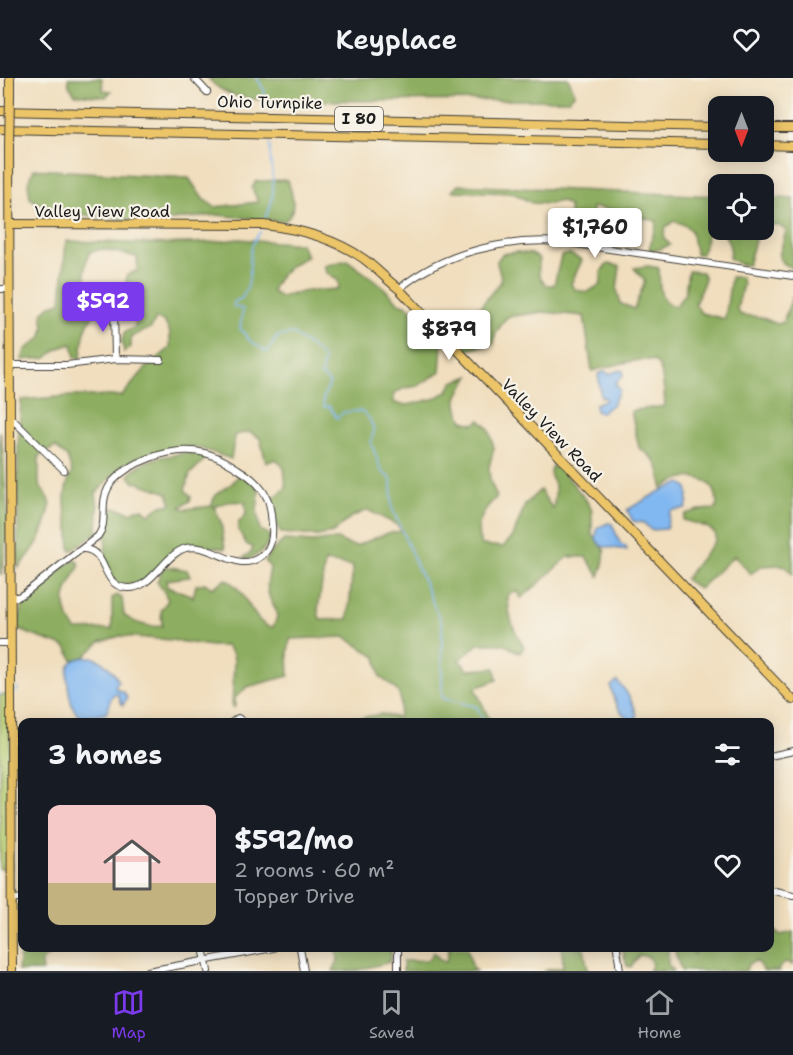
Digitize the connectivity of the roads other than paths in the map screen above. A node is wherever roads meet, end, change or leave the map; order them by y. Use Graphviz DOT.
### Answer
graph roads {
  1 [pos="10,78"];
  2 [pos="194,78"];
  3 [pos="207,93"];
  4 [pos="0,111"];
  5 [pos="708,127"];
  6 [pos="774,128"];
  7 [pos="793,128"];
  8 [pos="0,129"];
  9 [pos="708,144"];
  10 [pos="774,145"];
  11 [pos="793,146"];
  12 [pos="10,224"];
  13 [pos="793,276"];
  14 [pos="0,289"];
  15 [pos="10,289"];
  16 [pos="399,289"];
  17 [pos="114,306"];
  18 [pos="115,358"];
  19 [pos="161,360"];
  20 [pos="10,365"];
  21 [pos="10,417"];
  22 [pos="64,470"];
  23 [pos="84,549"];
  24 [pos="10,597"];
  25 [pos="0,643"];
  26 [pos="10,643"];
  27 [pos="793,700"];
  28 [pos="793,751"];
  29 [pos="774,755"];
  30 [pos="774,892"];
  31 [pos="793,895"];
  32 [pos="18,899"];
  33 [pos="11,900"];
  34 [pos="204,952"];
  35 [pos="252,952"];
  36 [pos="301,952"];
  37 [pos="398,952"];
  38 [pos="618,952"];
  39 [pos="206,961"];
  40 [pos="12,971"];
  41 [pos="148,971"];
  42 [pos="208,971"];
  43 [pos="304,971"];
  44 [pos="398,971"];
  45 [pos="620,971"];
  1 -- 12 [label="main road, bridge"];
  2 -- 3 [label="street"];
  4 -- 5 [label="highway, Ohio Turnpike / I 80"];
  6 -- 7 [label="highway"];
  8 -- 9 [label="highway, Ohio Turnpike / I 80"];
  10 -- 11 [label="highway"];
  12 -- 15 [label="main road"];
  12 -- 16 [label="main road, Valley View Road"];
  13 -- 16 [label="street"];
  14 -- 15 [label="street"];
  15 -- 20 [label="main road"];
  16 -- 27 [label="main road, Valley View Road"];
  17 -- 18 [label="street"];
  18 -- 19 [label="street"];
  18 -- 20 [label="street"];
  20 -- 21 [label="main road"];
  21 -- 22 [label="street"];
  21 -- 24 [label="main road"];
  23 -- 23 [label="street"];
  23 -- 24 [label="street"];
  24 -- 26 [label="main road"];
  25 -- 26 [label="street"];
  26 -- 33 [label="main road"];
  28 -- 29 [label="street"];
  30 -- 31 [label="street"];
  32 -- 33 [label="street"];
  33 -- 40 [label="main road"];
  34 -- 39 [label="street"];
  35 -- 39 [label="street"];
  36 -- 43 [label="street"];
  37 -- 44 [label="street"];
  38 -- 45 [label="street"];
  39 -- 41 [label="street"];
  39 -- 42 [label="street"];
}
